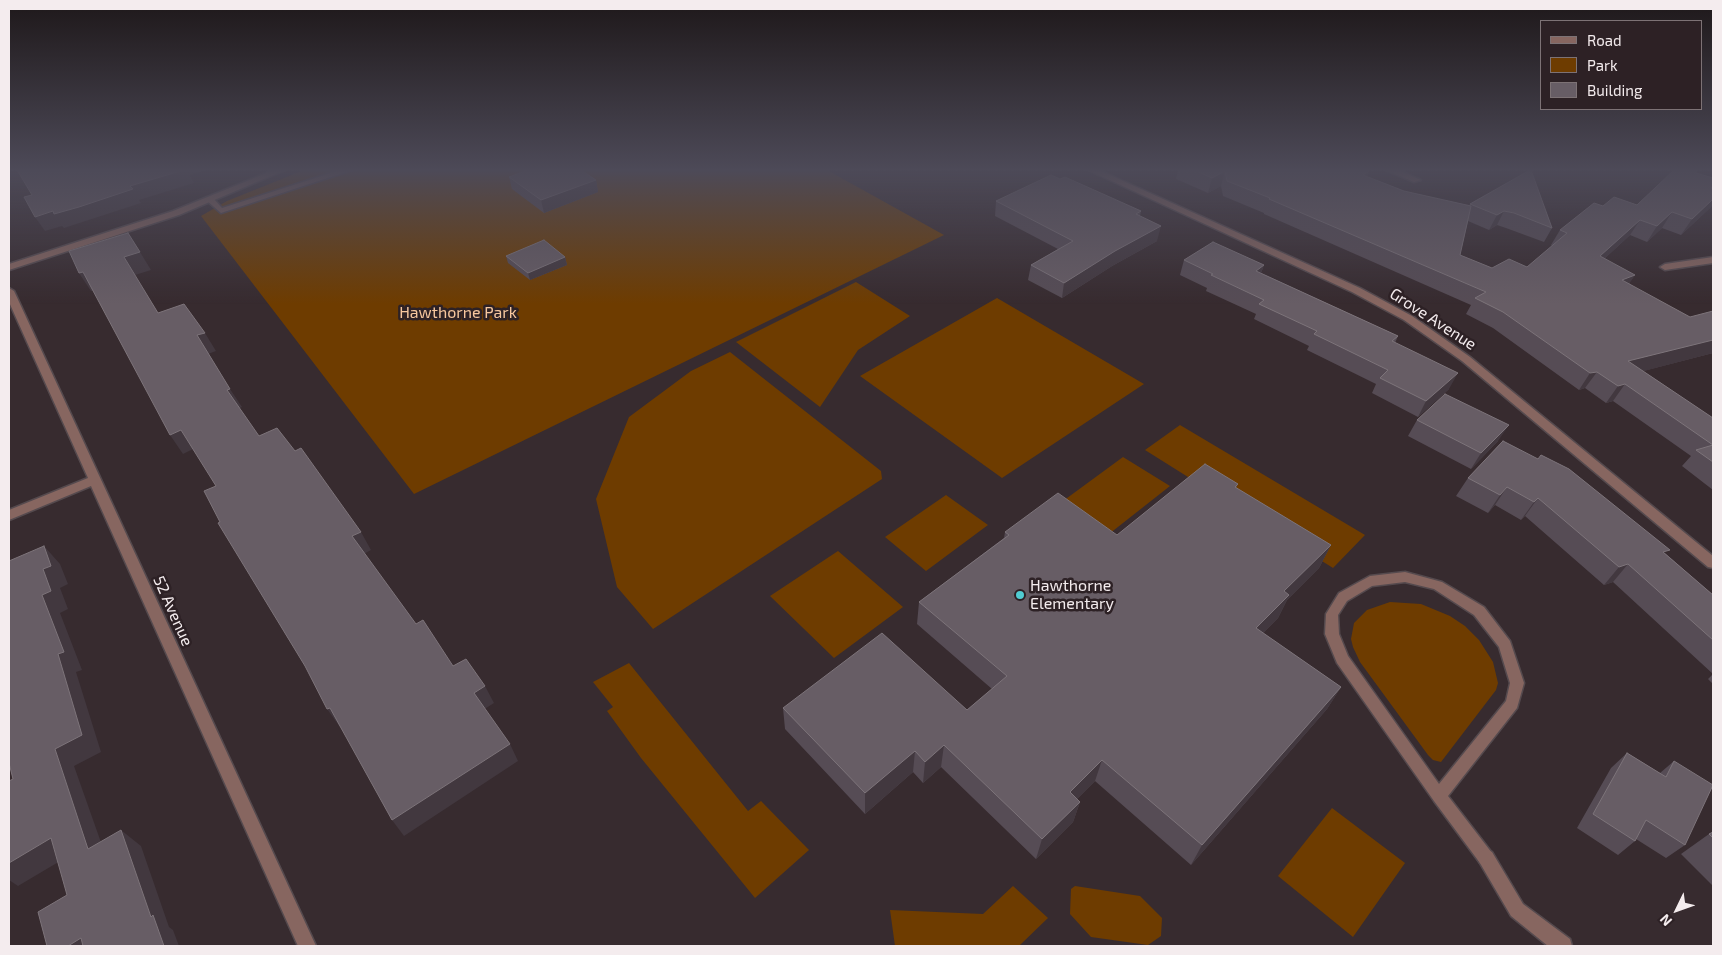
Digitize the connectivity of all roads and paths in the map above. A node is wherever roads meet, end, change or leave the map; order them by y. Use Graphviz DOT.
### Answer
graph roads {
  1 [pos="171,215"];
  2 [pos="1190,215"];
  3 [pos="1713,260"];
  4 [pos="9,267"];
  5 [pos="1665,267"];
  6 [pos="9,291"];
  7 [pos="94,480"];
  8 [pos="9,515"];
  9 [pos="1713,563"];
  10 [pos="1439,796"];
  11 [pos="1486,858"];
  12 [pos="306,946"];
  13 [pos="1563,946"];
  1 -- 4 [label="street"];
  2 -- 9 [label="street, Grove Avenue"];
  3 -- 5 [label="street"];
  6 -- 7 [label="street, 52 Avenue"];
  7 -- 8 [label="street"];
  7 -- 12 [label="street, 52 Avenue"];
  10 -- 10 [label="lane"];
  10 -- 11 [label="lane"];
  11 -- 13 [label="street"];
}
